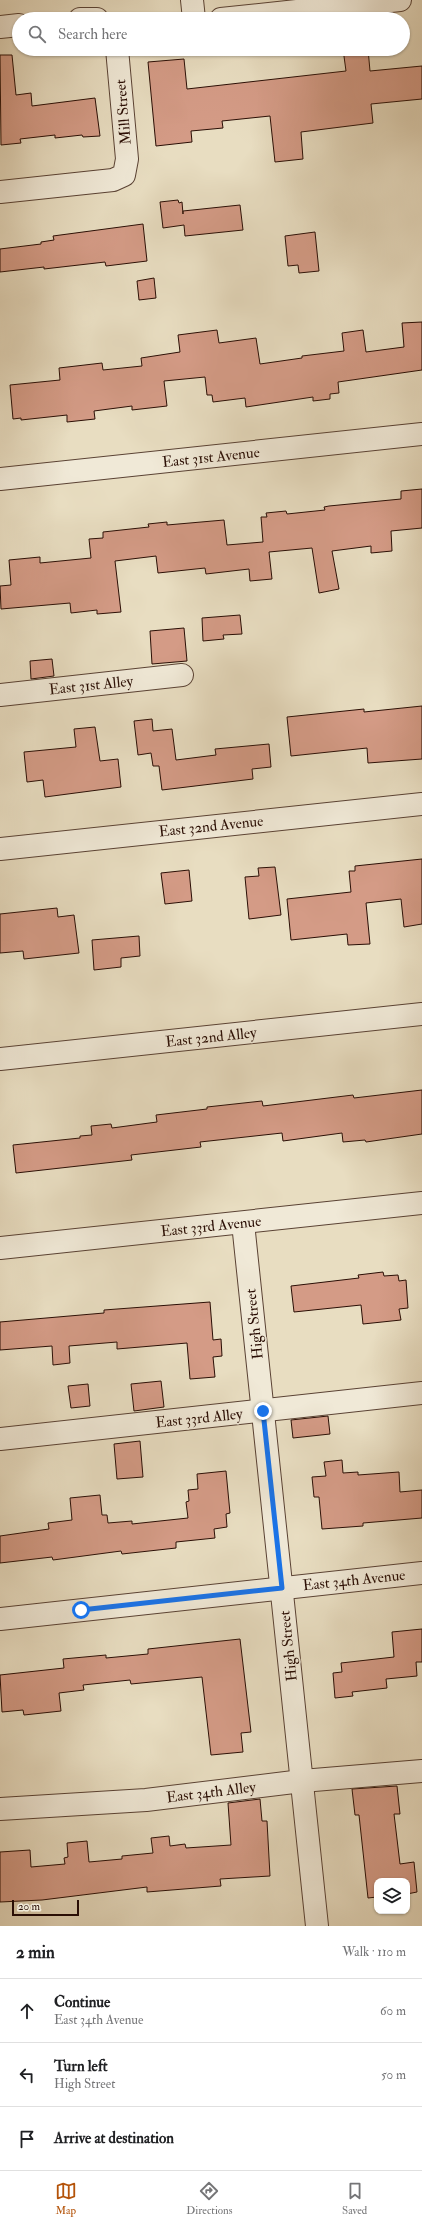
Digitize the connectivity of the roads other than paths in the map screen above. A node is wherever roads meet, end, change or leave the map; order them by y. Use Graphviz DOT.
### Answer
graph roads {
  1 [pos="192,0"];
  2 [pos="400,0"];
  3 [pos="193,12"];
  4 [pos="287,12"];
  5 [pos="12,26"];
  6 [pos="0,27"];
  7 [pos="118,56"];
  8 [pos="0,192"];
  9 [pos="422,434"];
  10 [pos="0,479"];
  11 [pos="182,675"];
  12 [pos="0,695"];
  13 [pos="422,804"];
  14 [pos="0,849"];
  15 [pos="422,1014"];
  16 [pos="0,1059"];
  17 [pos="422,1203"];
  18 [pos="243,1223"];
  19 [pos="0,1248"];
  20 [pos="422,1394"];
  21 [pos="263,1411"];
  22 [pos="0,1438"];
  23 [pos="422,1573"];
  24 [pos="282,1588"];
  25 [pos="0,1619"];
  26 [pos="422,1771"];
  27 [pos="302,1781"];
  28 [pos="0,1810"];
  29 [pos="317,1926"];
  1 -- 3 [label="street"];
  2 -- 4 [label="street"];
  5 -- 6 [label="street"];
  7 -- 8 [label="street, Mill Street"];
  9 -- 10 [label="street, East 31st Avenue"];
  11 -- 12 [label="street, East 31st Alley"];
  13 -- 14 [label="street, East 32nd Avenue"];
  15 -- 16 [label="street, East 32nd Alley"];
  17 -- 18 [label="street, East 33rd Avenue"];
  18 -- 19 [label="street, East 33rd Avenue"];
  18 -- 21 [label="street, High Street"];
  20 -- 21 [label="street, East 33rd Alley"];
  21 -- 22 [label="street, East 33rd Alley"];
  21 -- 24 [label="street, High Street"];
  23 -- 24 [label="street, East 34th Avenue"];
  24 -- 25 [label="street, East 34th Avenue"];
  24 -- 27 [label="street, High Street"];
  26 -- 27 [label="street, East 34th Alley"];
  27 -- 28 [label="street, East 34th Alley"];
  27 -- 29 [label="street, High Street"];
}
